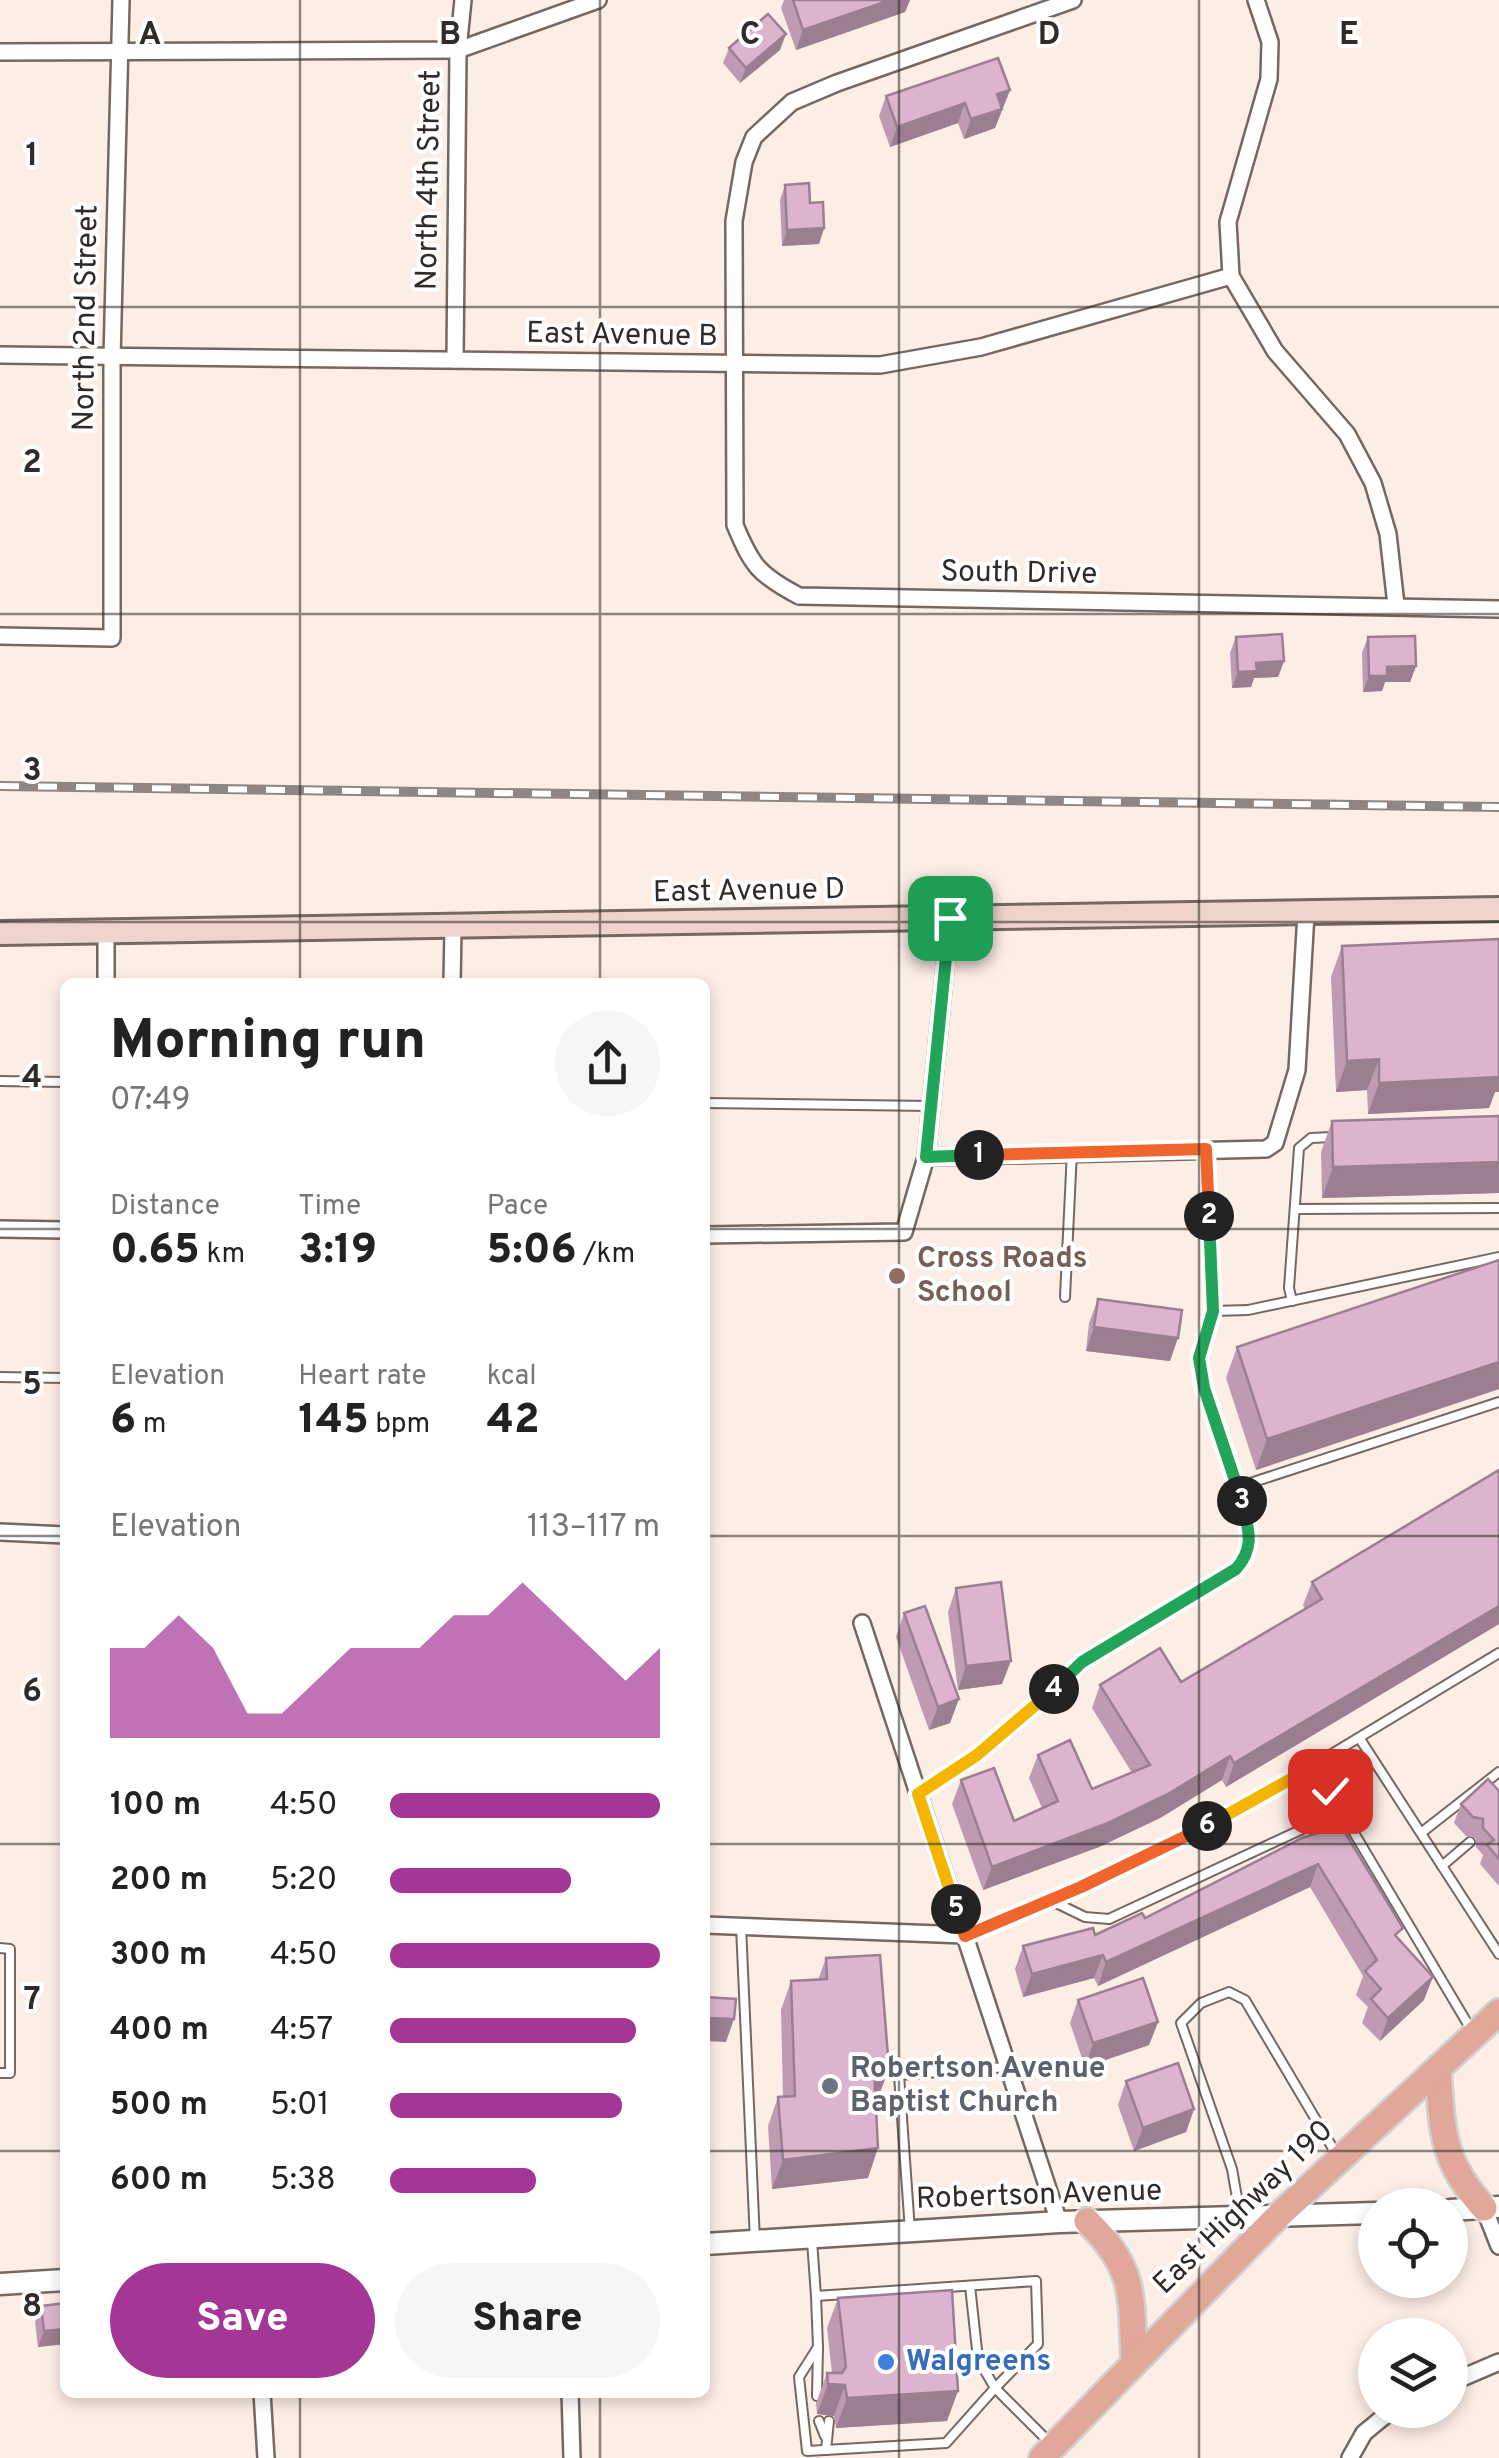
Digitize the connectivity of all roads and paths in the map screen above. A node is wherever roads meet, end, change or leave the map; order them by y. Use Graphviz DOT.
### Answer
graph roads {
  1 [pos="121,0"];
  2 [pos="463,0"];
  3 [pos="598,0"];
  4 [pos="1072,0"];
  5 [pos="1256,0"];
  6 [pos="458,50"];
  7 [pos="0,52"];
  8 [pos="120,52"];
  9 [pos="1230,276"];
  10 [pos="0,355"];
  11 [pos="112,358"];
  12 [pos="455,360"];
  13 [pos="732,365"];
  14 [pos="1396,605"];
  15 [pos="1499,609"];
  16 [pos="0,636"];
  17 [pos="1499,908"];
  18 [pos="1306,913"];
  19 [pos="950,918"];
  20 [pos="453,929"];
  21 [pos="0,933"];
  22 [pos="106,933"];
  23 [pos="106,978"];
  24 [pos="452,978"];
  25 [pos="0,1082"];
  26 [pos="60,1082"];
  27 [pos="710,1102"];
  28 [pos="930,1106"];
  29 [pos="1348,1137"];
  30 [pos="1206,1149"];
  31 [pos="1072,1152"];
  32 [pos="926,1157"];
  33 [pos="1499,1208"];
  34 [pos="1294,1209"];
  35 [pos="0,1229"];
  36 [pos="60,1230"];
  37 [pos="710,1235"];
  38 [pos="1499,1257"];
  39 [pos="1065,1297"];
  40 [pos="1292,1301"];
  41 [pos="1213,1311"];
  42 [pos="0,1377"];
  43 [pos="60,1378"];
  44 [pos="1499,1402"];
  45 [pos="1238,1487"];
  46 [pos="0,1532"];
  47 [pos="60,1534"];
  48 [pos="862,1623"];
  49 [pos="1499,1654"];
  50 [pos="1360,1739"];
  51 [pos="1316,1765"];
  52 [pos="1499,1772"];
  53 [pos="918,1794"];
  54 [pos="1341,1811"];
  55 [pos="1421,1833"];
  56 [pos="1470,1842"];
  57 [pos="1442,1866"];
  58 [pos="1050,1900"];
  59 [pos="710,1925"];
  60 [pos="741,1926"];
  61 [pos="965,1936"];
  62 [pos="0,1948"];
  63 [pos="1498,1951"];
  64 [pos="5,1996"];
  65 [pos="1499,2012"];
  66 [pos="1474,2035"];
  67 [pos="1008,2066"];
  68 [pos="1438,2068"];
  69 [pos="0,2073"];
  70 [pos="1339,2160"];
  71 [pos="1492,2207"];
  72 [pos="1358,2215"];
  73 [pos="1275,2218"];
  74 [pos="1240,2219"];
  75 [pos="1087,2221"];
  76 [pos="1059,2222"];
  77 [pos="910,2231"];
  78 [pos="811,2237"];
  79 [pos="755,2240"];
  80 [pos="710,2244"];
  81 [pos="1499,2246"];
  82 [pos="60,2280"];
  83 [pos="0,2284"];
  84 [pos="970,2286"];
  85 [pos="816,2296"];
  86 [pos="818,2347"];
  87 [pos="1134,2362"];
  88 [pos="1499,2362"];
  89 [pos="1468,2375"];
  90 [pos="995,2388"];
  91 [pos="822,2396"];
  92 [pos="262,2398"];
  93 [pos="570,2398"];
  94 [pos="829,2420"];
  95 [pos="818,2421"];
  96 [pos="1370,2428"];
  97 [pos="825,2436"];
  98 [pos="826,2450"];
  99 [pos="1048,2452"];
  100 [pos="266,2458"];
  101 [pos="572,2458"];
  102 [pos="1350,2458"];
  1 -- 8 [label="street, North 2nd Street"];
  2 -- 6 [label="street, North 4th Street"];
  3 -- 6 [label="street"];
  4 -- 13 [label="street, South Drive"];
  5 -- 9 [label="street"];
  6 -- 8 [label="street"];
  6 -- 12 [label="street, North 4th Street"];
  7 -- 8 [label="street"];
  8 -- 11 [label="street, North 2nd Street"];
  9 -- 13 [label="street, East Avenue B"];
  9 -- 14 [label="street"];
  10 -- 11 [label="street, East Avenue B"];
  11 -- 12 [label="street, East Avenue B"];
  11 -- 16 [label="street, North 2nd Street"];
  12 -- 13 [label="street, East Avenue B"];
  13 -- 14 [label="street, South Drive"];
  14 -- 15 [label="street, South Drive"];
  17 -- 18 [label="main road, East Avenue D"];
  18 -- 19 [label="main road, East Avenue D"];
  18 -- 30 [label="street"];
  19 -- 20 [label="main road, East Avenue D"];
  19 -- 28 [label="street"];
  20 -- 22 [label="main road, East Avenue D"];
  20 -- 24 [label="street"];
  21 -- 22 [label="main road, East Avenue D"];
  22 -- 23 [label="street"];
  25 -- 26 [label="lane"];
  27 -- 28 [label="lane"];
  28 -- 32 [label="street"];
  29 -- 34 [label="lane"];
  30 -- 31 [label="street"];
  30 -- 41 [label="lane"];
  31 -- 32 [label="street"];
  31 -- 39 [label="lane"];
  32 -- 37 [label="street"];
  33 -- 34 [label="lane"];
  34 -- 40 [label="lane"];
  35 -- 36 [label="street"];
  38 -- 40 [label="lane"];
  40 -- 41 [label="lane"];
  41 -- 45 [label="lane"];
  42 -- 43 [label="lane"];
  44 -- 45 [label="lane"];
  45 -- 53 [label="lane"];
  46 -- 47 [label="street"];
  48 -- 53 [label="street"];
  49 -- 50 [label="lane"];
  50 -- 51 [label="lane"];
  50 -- 55 [label="lane"];
  51 -- 54 [label="lane"];
  51 -- 58 [label="lane"];
  52 -- 55 [label="lane"];
  53 -- 61 [label="street"];
  54 -- 58 [label="lane"];
  54 -- 66 [label="lane"];
  55 -- 57 [label="lane"];
  56 -- 57 [label="lane"];
  57 -- 63 [label="lane"];
  58 -- 61 [label="lane"];
  59 -- 60 [label="street"];
  60 -- 61 [label="street"];
  60 -- 79 [label="lane"];
  61 -- 67 [label="street"];
  62 -- 64 [label="lane"];
  64 -- 69 [label="lane"];
  65 -- 66 [label="main road, East Highway 190"];
  66 -- 68 [label="main road, East Highway 190"];
  67 -- 76 [label="street"];
  67 -- 77 [label="lane"];
  68 -- 70 [label="main road, East Highway 190"];
  68 -- 71 [label="main road"];
  70 -- 73 [label="main road, East Highway 190"];
  70 -- 74 [label="lane"];
  71 -- 81 [label="street"];
  72 -- 73 [label="street, Robertson Avenue"];
  73 -- 74 [label="street, Robertson Avenue"];
  73 -- 87 [label="main road, East Highway 190"];
  74 -- 75 [label="street, Robertson Avenue"];
  75 -- 76 [label="street, Robertson Avenue"];
  75 -- 87 [label="main road"];
  76 -- 77 [label="street, Robertson Avenue"];
  77 -- 78 [label="street, Robertson Avenue"];
  78 -- 79 [label="street, Robertson Avenue"];
  78 -- 85 [label="lane"];
  79 -- 80 [label="street, Robertson Avenue"];
  82 -- 83 [label="street"];
  84 -- 85 [label="lane"];
  84 -- 90 [label="lane"];
  84 -- 90 [label="lane"];
  85 -- 86 [label="lane"];
  86 -- 91 [label="lane"];
  86 -- 98 [label="lane"];
  87 -- 99 [label="main road, East Highway 190"];
  88 -- 89 [label="street"];
  90 -- 98 [label="lane"];
  90 -- 99 [label="lane"];
  92 -- 100 [label="street"];
  93 -- 101 [label="street"];
  94 -- 97 [label="lane"];
  95 -- 97 [label="lane"];
  96 -- 102 [label="street"];
  97 -- 98 [label="lane"];
}
